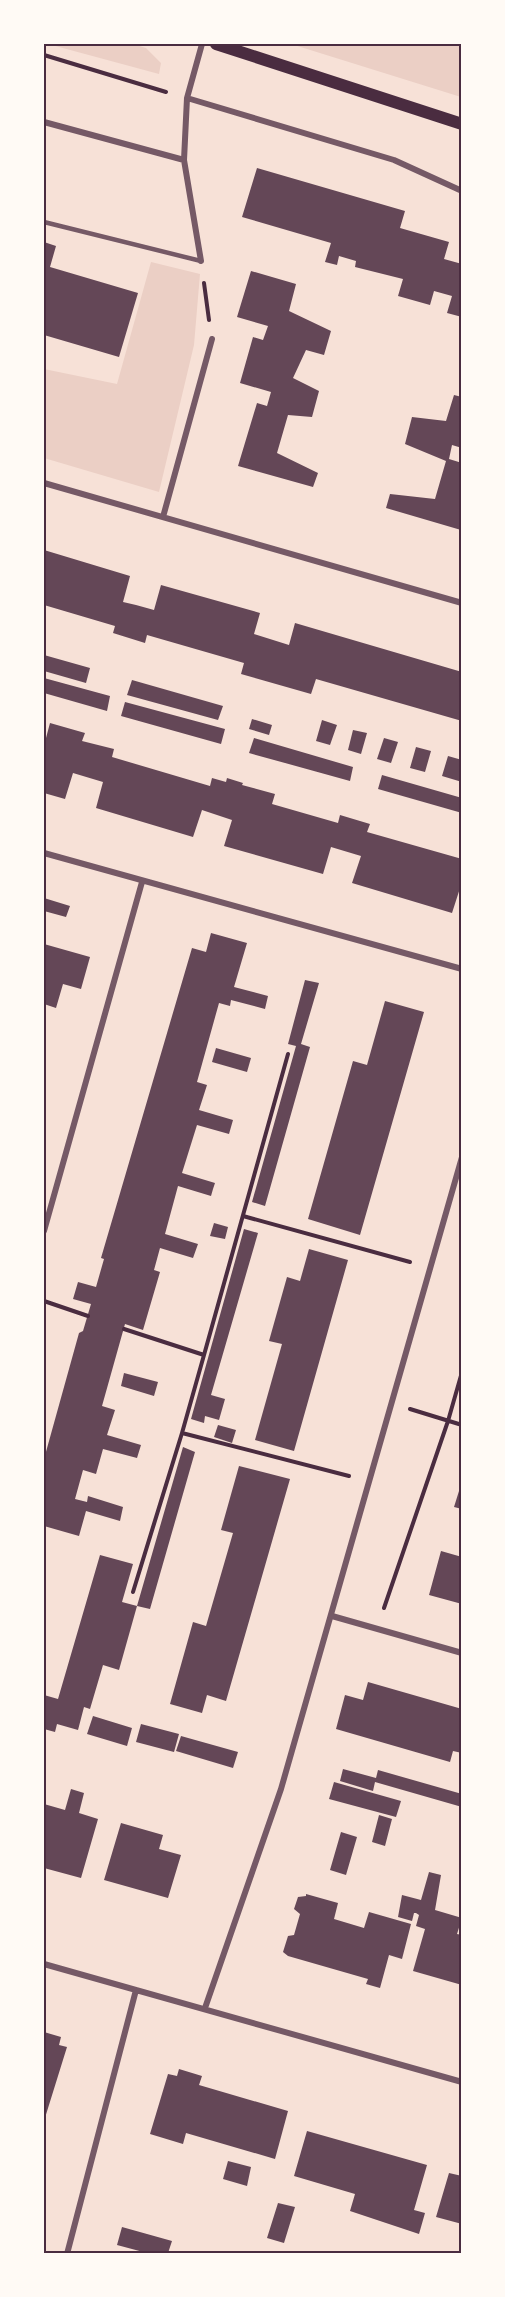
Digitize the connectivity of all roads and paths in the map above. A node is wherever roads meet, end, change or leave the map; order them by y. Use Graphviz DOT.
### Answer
graph roads {
  1 [pos="202,44"];
  2 [pos="216,44"];
  3 [pos="44,55"];
  4 [pos="187,98"];
  5 [pos="44,122"];
  6 [pos="462,124"];
  7 [pos="184,160"];
  8 [pos="462,191"];
  9 [pos="44,222"];
  10 [pos="201,261"];
  11 [pos="212,339"];
  12 [pos="44,483"];
  13 [pos="163,517"];
  14 [pos="462,603"];
  15 [pos="44,853"];
  16 [pos="142,882"];
  17 [pos="462,969"];
  18 [pos="288,1054"];
  19 [pos="462,1157"];
  20 [pos="243,1216"];
  21 [pos="44,1231"];
  22 [pos="430,1267"];
  23 [pos="44,1301"];
  24 [pos="88,1316"];
  25 [pos="124,1329"];
  26 [pos="204,1355"];
  27 [pos="462,1372"];
  28 [pos="390,1402"];
  29 [pos="448,1421"];
  30 [pos="462,1425"];
  31 [pos="182,1433"];
  32 [pos="368,1481"];
  33 [pos="133,1592"];
  34 [pos="332,1616"];
  35 [pos="377,1629"];
  36 [pos="462,1653"];
  37 [pos="44,1964"];
  38 [pos="136,1990"];
  39 [pos="205,2008"];
  40 [pos="462,2082"];
  41 [pos="67,2253"];
  1 -- 4 [label="street"];
  2 -- 6 [label="main road"];
  3 -- 4 [label="path"];
  4 -- 7 [label="street"];
  4 -- 8 [label="street"];
  5 -- 7 [label="street"];
  7 -- 10 [label="street"];
  9 -- 10 [label="lane"];
  10 -- 11 [label="path"];
  11 -- 13 [label="street"];
  12 -- 13 [label="street"];
  13 -- 14 [label="street"];
  15 -- 16 [label="street"];
  16 -- 17 [label="street"];
  16 -- 21 [label="street"];
  18 -- 20 [label="path"];
  19 -- 22 [label="street"];
  20 -- 22 [label="path"];
  20 -- 26 [label="path"];
  22 -- 28 [label="street"];
  23 -- 24 [label="path"];
  25 -- 26 [label="path"];
  26 -- 31 [label="path"];
  27 -- 29 [label="path"];
  28 -- 29 [label="path"];
  28 -- 32 [label="street"];
  29 -- 30 [label="path"];
  29 -- 35 [label="path"];
  31 -- 32 [label="path"];
  31 -- 33 [label="path"];
  32 -- 34 [label="street"];
  34 -- 35 [label="street"];
  34 -- 39 [label="street"];
  35 -- 36 [label="street"];
  37 -- 38 [label="street"];
  38 -- 39 [label="street"];
  38 -- 41 [label="street"];
  39 -- 40 [label="street"];
}
